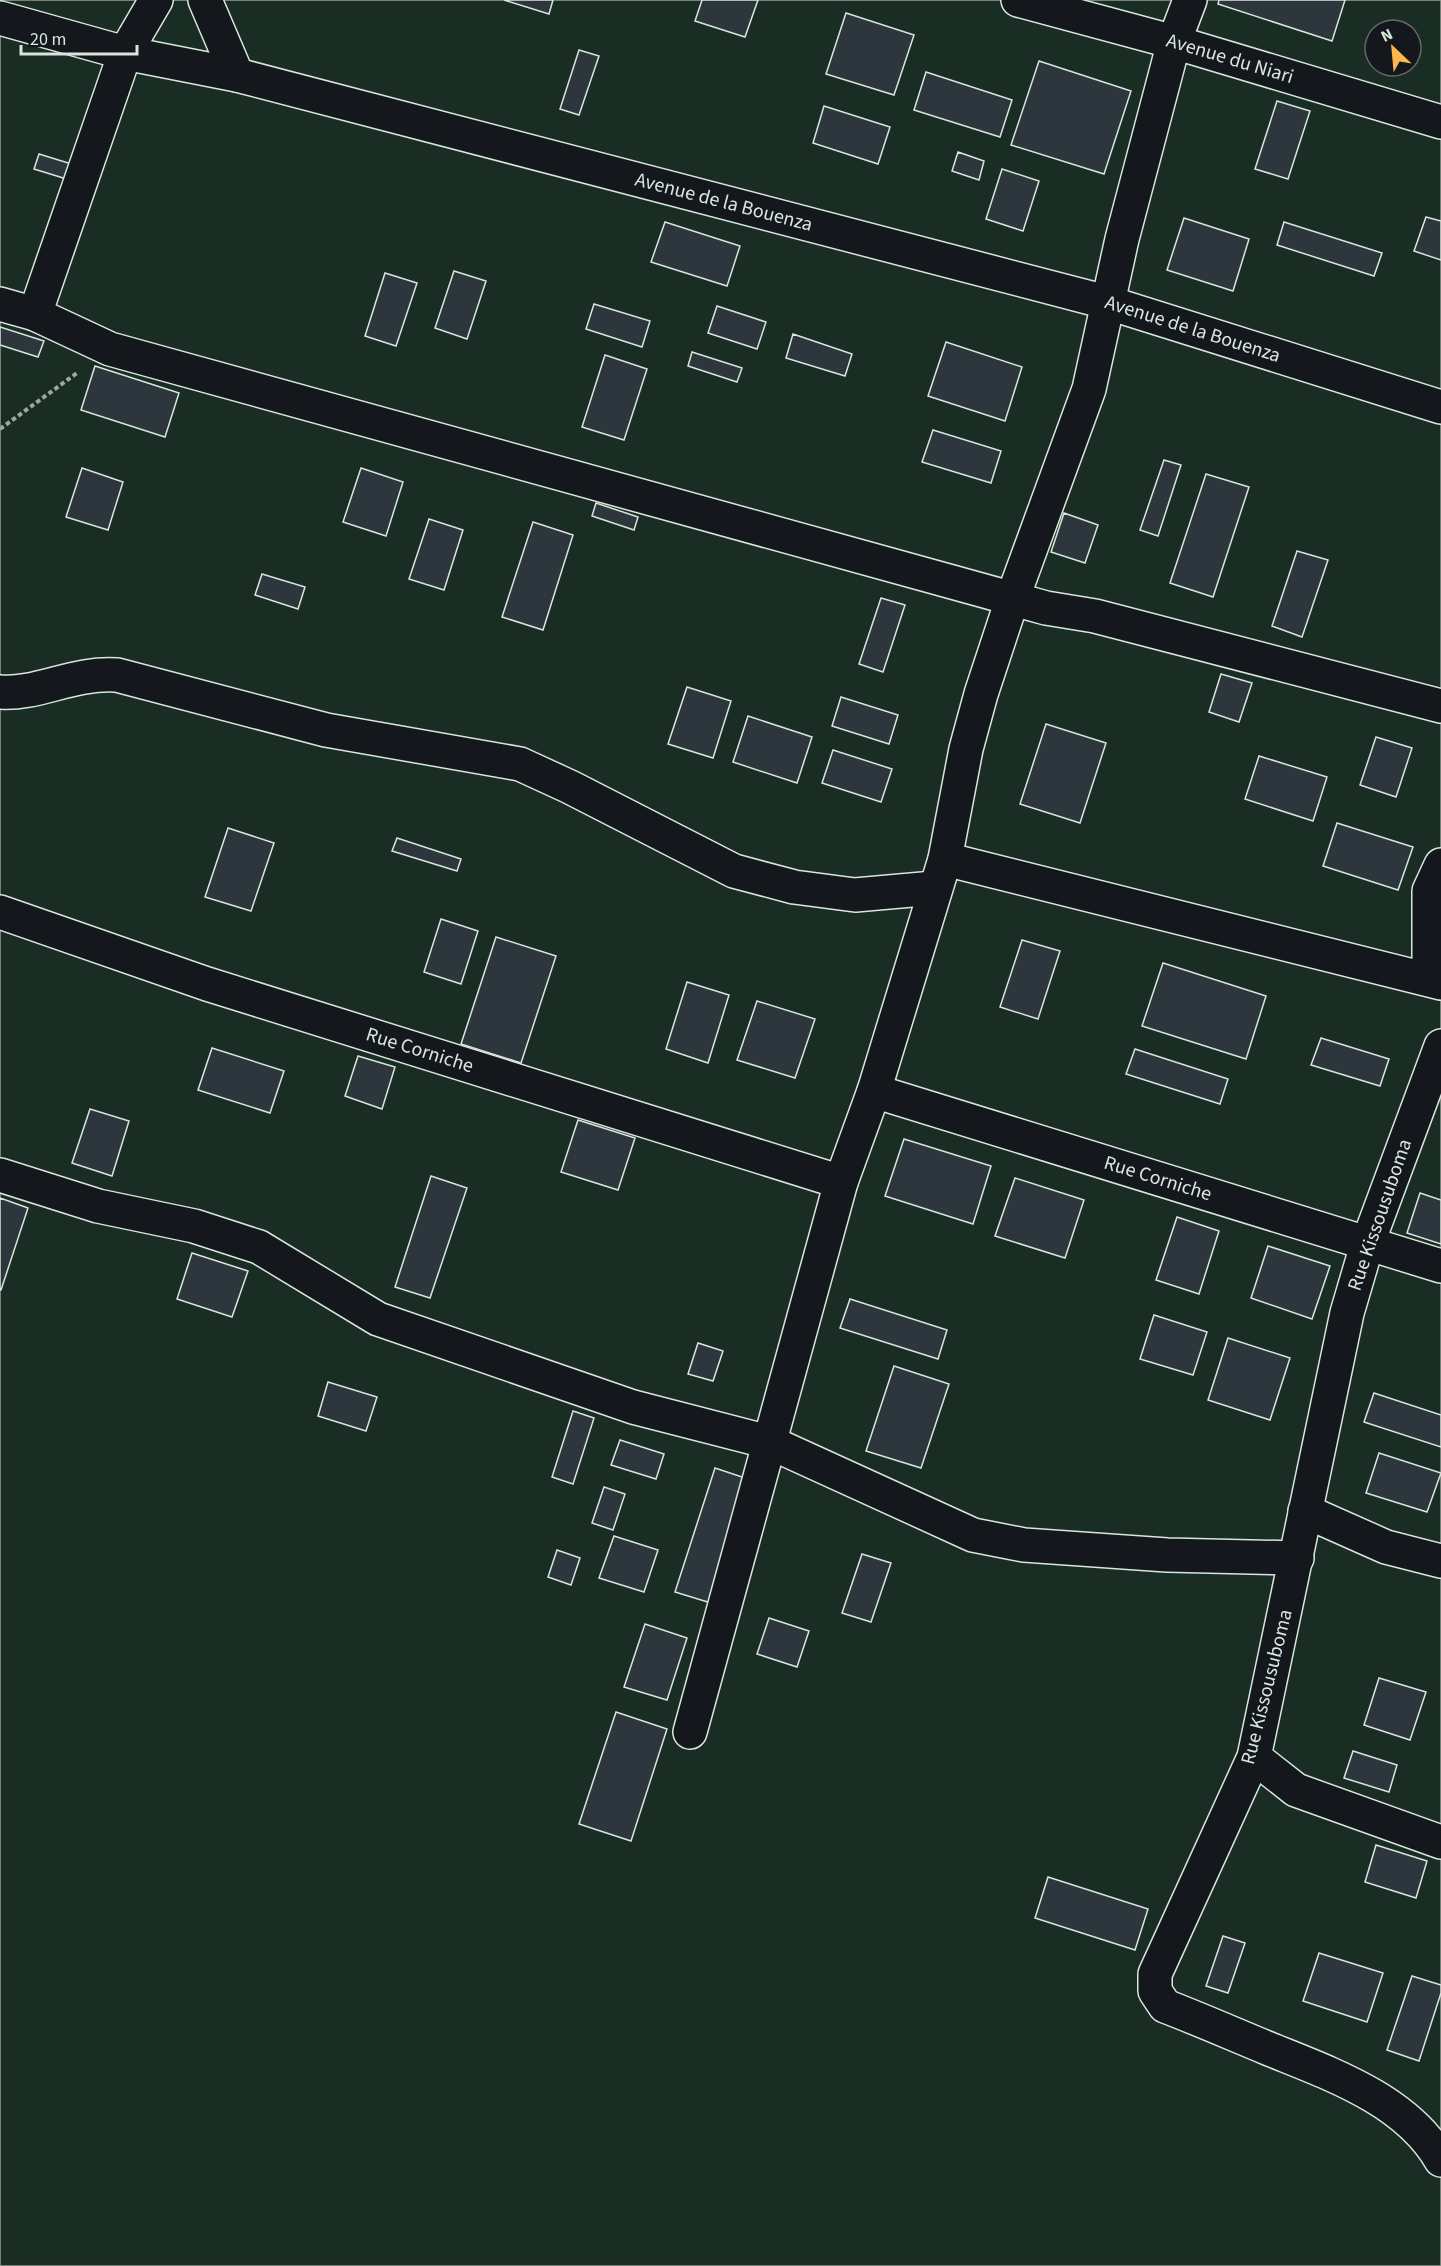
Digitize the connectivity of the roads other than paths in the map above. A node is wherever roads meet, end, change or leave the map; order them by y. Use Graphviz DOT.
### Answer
graph roads {
  1 [pos="156,0"];
  2 [pos="205,0"];
  3 [pos="1018,0"];
  4 [pos="1190,0"];
  5 [pos="0,18"];
  6 [pos="1174,42"];
  7 [pos="125,53"];
  8 [pos="237,75"];
  9 [pos="1441,122"];
  10 [pos="1106,302"];
  11 [pos="0,304"];
  12 [pos="35,314"];
  13 [pos="1441,407"];
  14 [pos="1013,597"];
  15 [pos="0,692"];
  16 [pos="1441,706"];
  17 [pos="1441,865"];
  18 [pos="940,874"];
  19 [pos="0,912"];
  20 [pos="1435,981"];
  21 [pos="1441,1046"];
  22 [pos="874,1091"];
  23 [pos="0,1175"];
  24 [pos="841,1182"];
  25 [pos="1367,1245"];
  26 [pos="1441,1266"];
  27 [pos="769,1442"];
  28 [pos="1305,1511"];
  29 [pos="1297,1558"];
  30 [pos="1441,1561"];
  31 [pos="690,1732"];
  32 [pos="1254,1757"];
  33 [pos="1441,1842"];
  34 [pos="1441,2160"];
  1 -- 7 [label="street"];
  2 -- 8 [label="street"];
  3 -- 6 [label="street, Avenue du Niari"];
  4 -- 6 [label="street"];
  5 -- 7 [label="street, Avenue de la Bouenza"];
  6 -- 9 [label="street, Avenue du Niari"];
  6 -- 10 [label="street"];
  7 -- 8 [label="street, Avenue de la Bouenza"];
  7 -- 12 [label="street"];
  8 -- 10 [label="street, Avenue de la Bouenza"];
  10 -- 13 [label="street, Avenue de la Bouenza"];
  10 -- 14 [label="street"];
  11 -- 12 [label="street"];
  12 -- 14 [label="street"];
  14 -- 16 [label="street"];
  14 -- 18 [label="street"];
  15 -- 18 [label="street"];
  17 -- 20 [label="street"];
  18 -- 20 [label="street"];
  18 -- 22 [label="street"];
  19 -- 24 [label="street, Rue Corniche"];
  21 -- 25 [label="street, Rue Kissousuboma"];
  22 -- 24 [label="street"];
  22 -- 25 [label="street, Rue Corniche"];
  23 -- 27 [label="street"];
  24 -- 27 [label="street"];
  25 -- 26 [label="street, Rue Corniche"];
  25 -- 28 [label="street, Rue Kissousuboma"];
  27 -- 29 [label="street"];
  27 -- 31 [label="street"];
  28 -- 29 [label="street, Rue Kissousuboma"];
  28 -- 30 [label="street"];
  29 -- 32 [label="street, Rue Kissousuboma"];
  32 -- 33 [label="street"];
  32 -- 34 [label="street, Rue Kissousuboma"];
}
